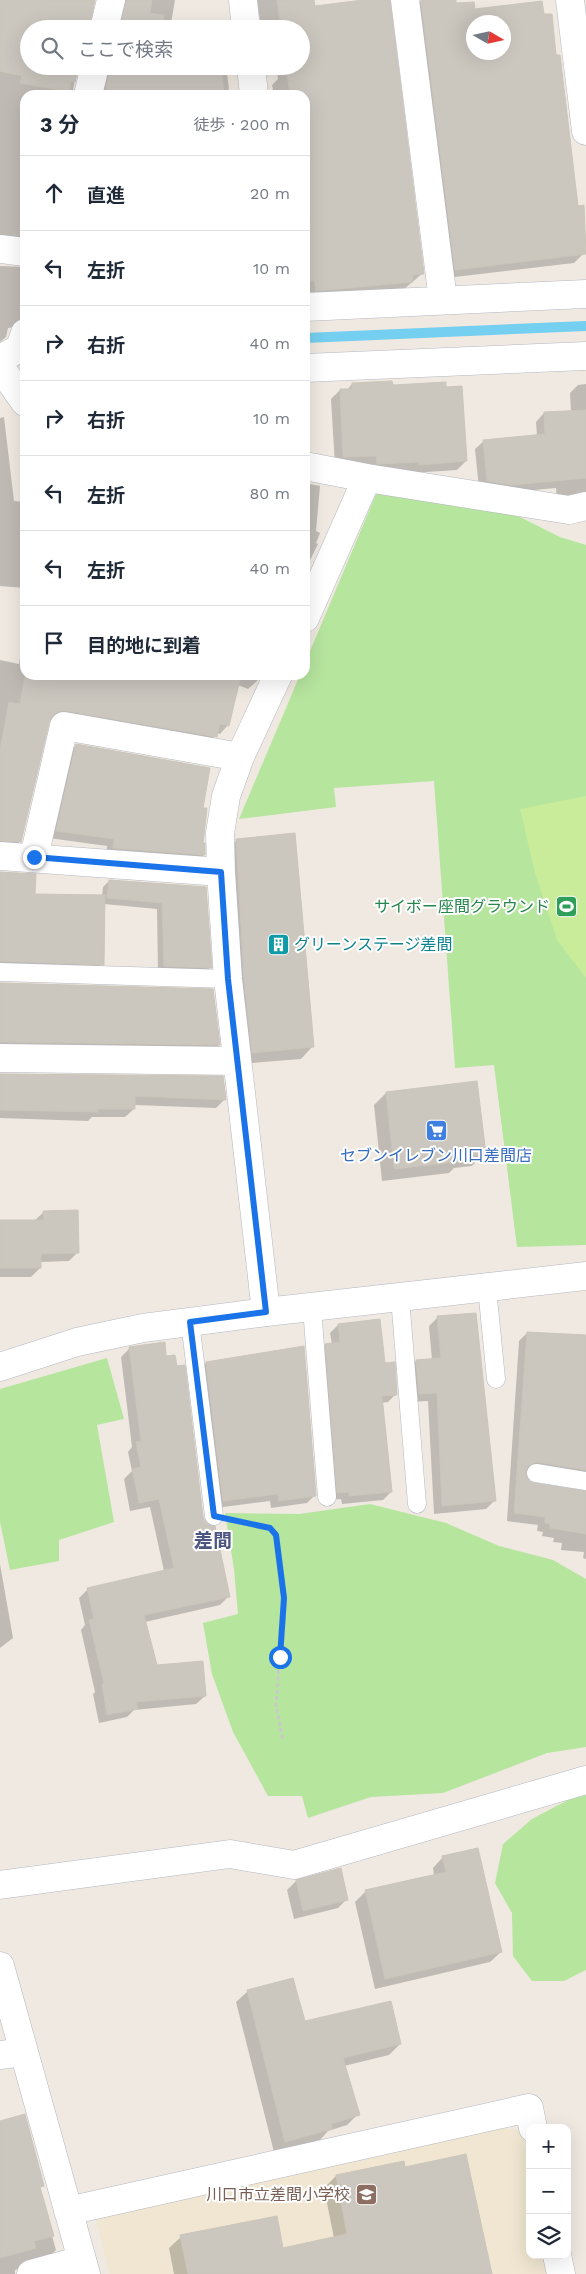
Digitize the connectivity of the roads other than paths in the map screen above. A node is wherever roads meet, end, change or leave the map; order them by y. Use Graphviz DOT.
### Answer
graph roads {
  1 [pos="111,0"];
  2 [pos="243,0"];
  3 [pos="405,0"];
  4 [pos="570,0"];
  5 [pos="106,20"];
  6 [pos="245,20"];
  7 [pos="93,75"];
  8 [pos="252,75"];
  9 [pos="89,90"];
  10 [pos="253,90"];
  11 [pos="586,131"];
  12 [pos="0,249"];
  13 [pos="20,251"];
  14 [pos="586,294"];
  15 [pos="444,300"];
  16 [pos="310,307"];
  17 [pos="20,348"];
  18 [pos="586,356"];
  19 [pos="0,359"];
  20 [pos="0,367"];
  21 [pos="310,368"];
  22 [pos="20,395"];
  23 [pos="310,467"];
  24 [pos="366,478"];
  25 [pos="586,506"];
  26 [pos="310,606"];
  27 [pos="276,680"];
  28 [pos="240,757"];
  29 [pos="0,856"];
  30 [pos="34,857"];
  31 [pos="221,872"];
  32 [pos="0,972"];
  33 [pos="228,979"];
  34 [pos="0,1058"];
  35 [pos="237,1061"];
  36 [pos="586,1276"];
  37 [pos="487,1288"];
  38 [pos="400,1298"];
  39 [pos="312,1308"];
  40 [pos="266,1312"];
  41 [pos="190,1322"];
  42 [pos="0,1367"];
  43 [pos="496,1379"];
  44 [pos="536,1474"];
  45 [pos="586,1481"];
  46 [pos="327,1497"];
  47 [pos="417,1504"];
  48 [pos="214,1516"];
  49 [pos="586,1780"];
  50 [pos="0,1885"];
  51 [pos="0,1966"];
  52 [pos="11,2054"];
  53 [pos="532,2124"];
  54 [pos="68,2211"];
  55 [pos="558,2259"];
  56 [pos="84,2267"];
  57 [pos="31,2274"];
  58 [pos="561,2274"];
  1 -- 5 [label="street"];
  2 -- 6 [label="street"];
  3 -- 15 [label="street"];
  4 -- 11 [label="street"];
  7 -- 9 [label="street"];
  8 -- 10 [label="street"];
  12 -- 13 [label="street"];
  14 -- 15 [label="street"];
  15 -- 16 [label="street"];
  17 -- 19 [label="street"];
  18 -- 21 [label="street"];
  20 -- 22 [label="street"];
  23 -- 24 [label="street"];
  24 -- 25 [label="street"];
  24 -- 26 [label="street"];
  27 -- 28 [label="street"];
  28 -- 30 [label="street"];
  28 -- 31 [label="street"];
  29 -- 30 [label="street"];
  30 -- 31 [label="street"];
  31 -- 33 [label="street"];
  32 -- 33 [label="lane"];
  33 -- 35 [label="street"];
  34 -- 35 [label="street"];
  35 -- 40 [label="street"];
  36 -- 37 [label="street"];
  37 -- 38 [label="street"];
  37 -- 43 [label="lane"];
  38 -- 39 [label="street"];
  38 -- 47 [label="lane"];
  39 -- 40 [label="street"];
  39 -- 46 [label="lane"];
  40 -- 41 [label="street"];
  41 -- 42 [label="street"];
  41 -- 48 [label="lane"];
  44 -- 45 [label="lane"];
  49 -- 50 [label="street"];
  51 -- 52 [label="street"];
  52 -- 54 [label="street"];
  53 -- 54 [label="street"];
  54 -- 56 [label="street"];
  55 -- 58 [label="street"];
  56 -- 57 [label="street"];
}
